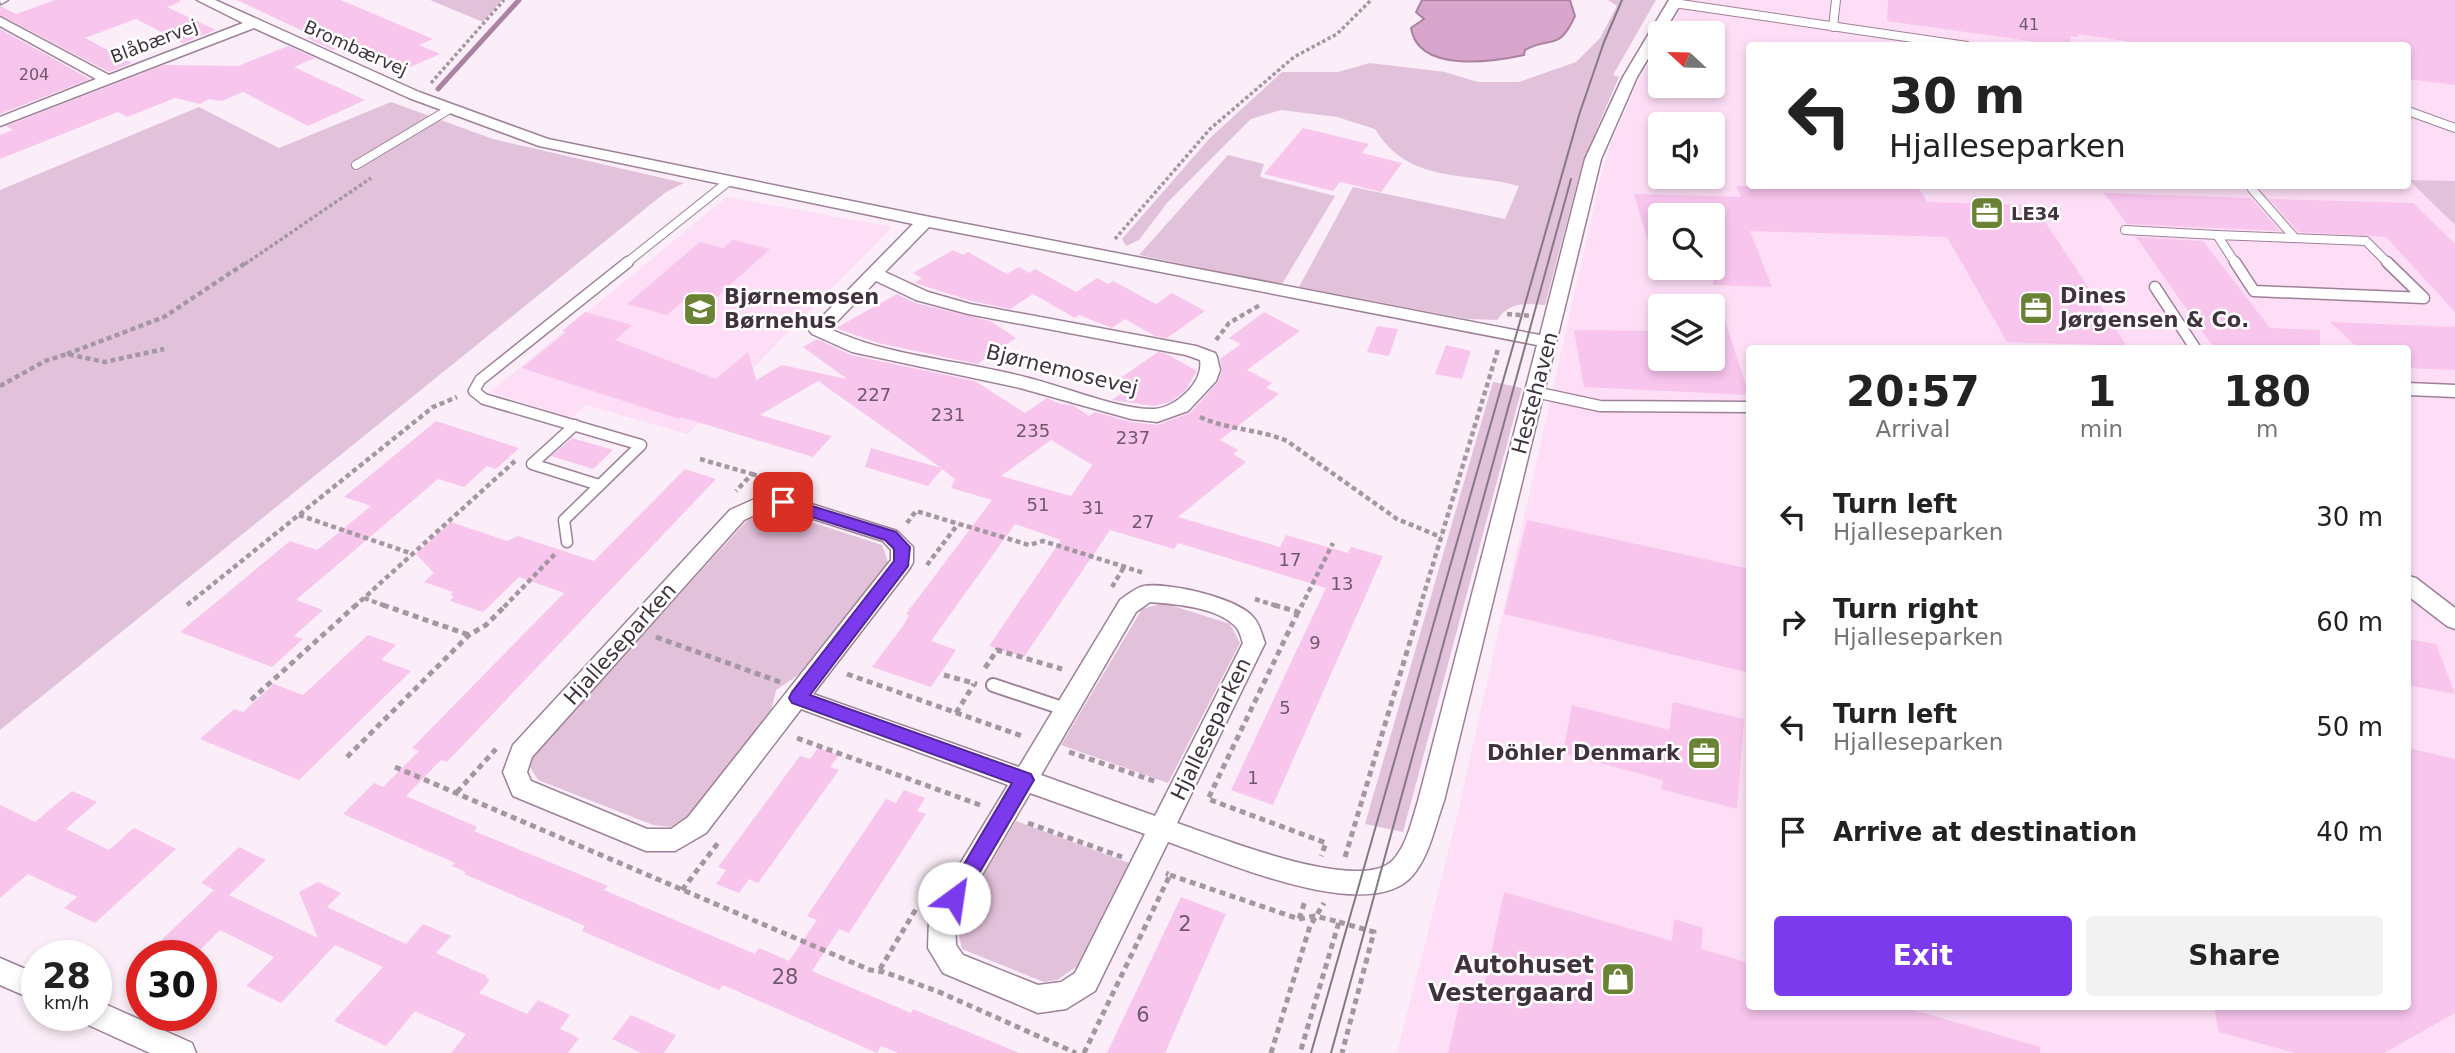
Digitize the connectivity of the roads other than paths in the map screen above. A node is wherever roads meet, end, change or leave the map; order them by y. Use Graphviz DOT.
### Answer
graph roads {
  1 [pos="204,0"];
  2 [pos="1836,0"];
  3 [pos="1675,1"];
  4 [pos="0,21"];
  5 [pos="254,23"];
  6 [pos="1833,27"];
  7 [pos="1939,42"];
  8 [pos="107,80"];
  9 [pos="448,110"];
  10 [pos="2411,112"];
  11 [pos="0,122"];
  12 [pos="2455,128"];
  13 [pos="356,165"];
  14 [pos="729,181"];
  15 [pos="2252,189"];
  16 [pos="925,221"];
  17 [pos="2125,230"];
  18 [pos="2217,235"];
  19 [pos="2294,237"];
  20 [pos="874,273"];
  21 [pos="2155,288"];
  22 [pos="1548,342"];
  23 [pos="2193,345"];
  24 [pos="2411,389"];
  25 [pos="2455,391"];
  26 [pos="1535,392"];
  27 [pos="1746,407"];
  28 [pos="575,425"];
  29 [pos="599,485"];
  30 [pos="567,542"];
  31 [pos="2411,586"];
  32 [pos="2455,620"];
  33 [pos="993,685"];
  34 [pos="801,694"];
  35 [pos="1068,710"];
  36 [pos="1025,780"];
  37 [pos="1161,830"];
  38 [pos="0,971"];
  39 [pos="21,981"];
  40 [pos="112,1021"];
  41 [pos="182,1053"];
  1 -- 5 [label="street, Brombærvej"];
  2 -- 6 [label="lane"];
  3 -- 6 [label="lane"];
  3 -- 22 [label="street, Hestehaven"];
  4 -- 8 [label="street, Blåbærvej"];
  5 -- 8 [label="street, Blåbærvej"];
  5 -- 9 [label="street, Brombærvej"];
  6 -- 7 [label="lane"];
  8 -- 11 [label="street, Blåbærvej"];
  9 -- 13 [label="lane"];
  9 -- 14 [label="street"];
  10 -- 12 [label="lane"];
  14 -- 16 [label="street"];
  14 -- 28 [label="lane"];
  15 -- 19 [label="lane"];
  16 -- 20 [label="street, Bjørnemosevej"];
  16 -- 22 [label="street"];
  17 -- 18 [label="lane"];
  18 -- 19 [label="lane"];
  18 -- 19 [label="lane"];
  20 -- 20 [label="street, Bjørnemosevej"];
  21 -- 23 [label="lane"];
  22 -- 26 [label="street, Hestehaven"];
  24 -- 25 [label="street"];
  26 -- 27 [label="lane"];
  26 -- 37 [label="street, Hestehaven"];
  28 -- 29 [label="lane"];
  28 -- 29 [label="lane"];
  29 -- 30 [label="lane"];
  31 -- 32 [label="street"];
  33 -- 35 [label="lane"];
  34 -- 34 [label="street, Hjalleseparken"];
  34 -- 36 [label="street"];
  35 -- 36 [label="street, Hjalleseparken"];
  35 -- 37 [label="street, Hjalleseparken"];
  36 -- 37 [label="street"];
  36 -- 37 [label="street, Hjalleseparken"];
  38 -- 39 [label="street"];
  40 -- 41 [label="street"];
}
